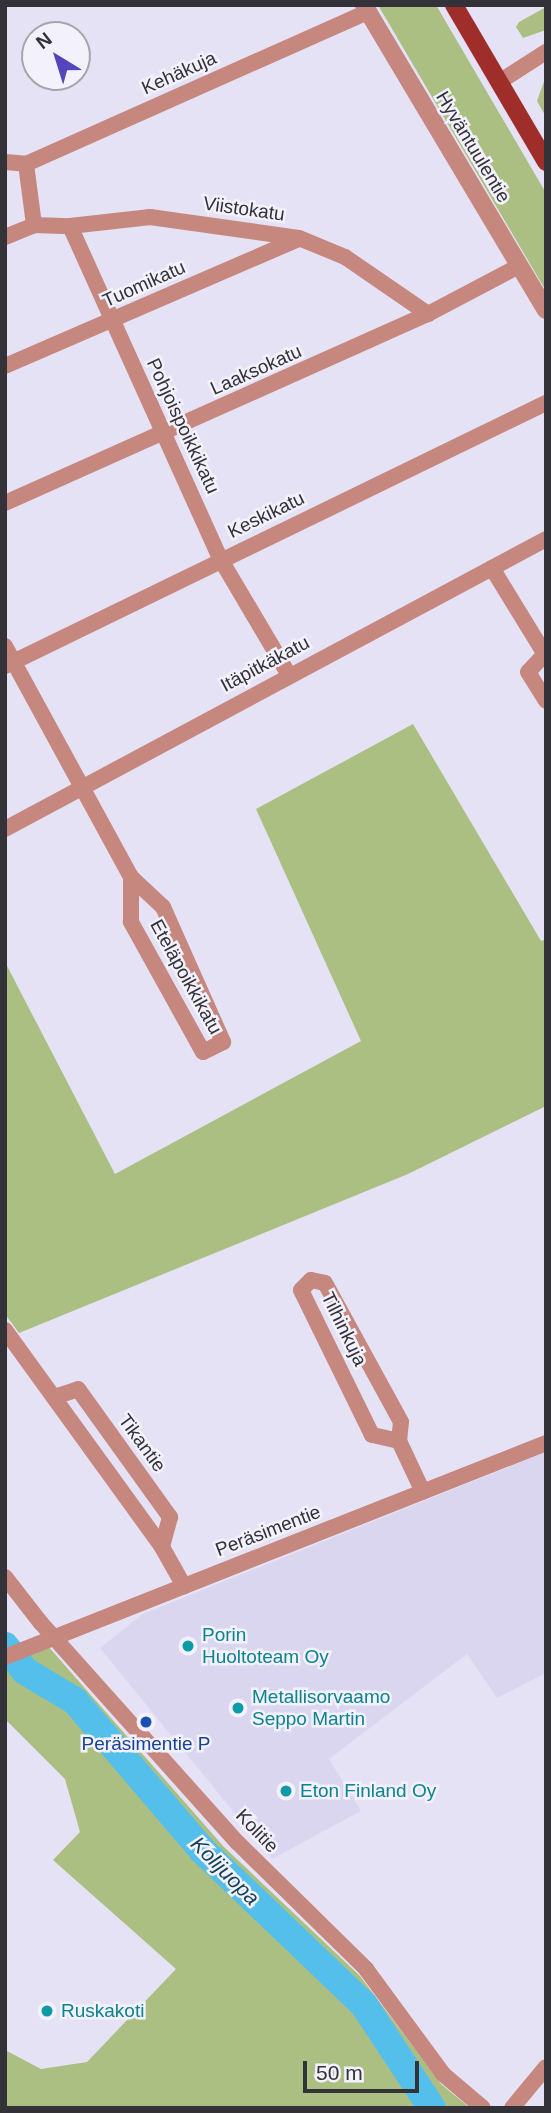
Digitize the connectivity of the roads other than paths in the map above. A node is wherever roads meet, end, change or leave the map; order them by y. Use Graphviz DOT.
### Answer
graph roads {
  1 [pos="454,5"];
  2 [pos="366,9"];
  3 [pos="546,52"];
  4 [pos="499,82"];
  5 [pos="5,162"];
  6 [pos="546,162"];
  7 [pos="26,164"];
  8 [pos="33,225"];
  9 [pos="70,226"];
  10 [pos="5,237"];
  11 [pos="299,238"];
  12 [pos="519,266"];
  13 [pos="546,310"];
  14 [pos="428,314"];
  15 [pos="112,321"];
  16 [pos="5,366"];
  17 [pos="546,402"];
  18 [pos="163,435"];
  19 [pos="5,503"];
  20 [pos="546,539"];
  21 [pos="222,560"];
  22 [pos="492,568"];
  23 [pos="5,646"];
  24 [pos="545,656"];
  25 [pos="9,664"];
  26 [pos="289,675"];
  27 [pos="546,701"];
  28 [pos="81,787"];
  29 [pos="5,829"];
  30 [pos="131,877"];
  31 [pos="5,1330"];
  32 [pos="54,1397"];
  33 [pos="399,1441"];
  34 [pos="546,1443"];
  35 [pos="423,1492"];
  36 [pos="162,1547"];
  37 [pos="5,1577"];
  38 [pos="184,1586"];
  39 [pos="55,1636"];
  40 [pos="5,1657"];
  41 [pos="546,2067"];
  42 [pos="483,2108"];
  43 [pos="512,2108"];
  1 -- 4 [label="main road"];
  2 -- 7 [label="street, Kehäkuja"];
  2 -- 12 [label="street, Hyväntuulentie"];
  3 -- 4 [label="street"];
  4 -- 6 [label="main road"];
  5 -- 7 [label="street, Kehäkuja"];
  7 -- 8 [label="street"];
  8 -- 9 [label="street, Viistokatu"];
  8 -- 10 [label="street"];
  9 -- 11 [label="street, Viistokatu"];
  9 -- 15 [label="street, Pohjoispoikkikatu"];
  11 -- 14 [label="street, Viistokatu"];
  11 -- 15 [label="street, Tuomikatu"];
  12 -- 13 [label="street, Hyväntuulentie"];
  12 -- 14 [label="street, Laaksokatu"];
  14 -- 18 [label="street, Laaksokatu"];
  15 -- 16 [label="street, Tuomikatu"];
  15 -- 18 [label="street, Pohjoispoikkikatu"];
  17 -- 21 [label="street, Keskikatu"];
  18 -- 19 [label="street, Laaksokatu"];
  18 -- 21 [label="street, Pohjoispoikkikatu"];
  20 -- 22 [label="street, Itäpitkäkatu"];
  21 -- 25 [label="street, Keskikatu"];
  21 -- 26 [label="street, Pohjoispoikkikatu"];
  22 -- 24 [label="street"];
  22 -- 26 [label="street, Itäpitkäkatu"];
  23 -- 25 [label="street, Eteläpoikkikatu"];
  24 -- 27 [label="street"];
  25 -- 28 [label="street, Eteläpoikkikatu"];
  26 -- 28 [label="street, Itäpitkäkatu"];
  28 -- 29 [label="street, Itäpitkäkatu"];
  28 -- 30 [label="street, Eteläpoikkikatu"];
  30 -- 30 [label="street, Eteläpoikkikatu"];
  31 -- 32 [label="street"];
  32 -- 36 [label="street"];
  32 -- 36 [label="street, Tikantie"];
  33 -- 33 [label="street, Tilhinkuja"];
  33 -- 35 [label="street, Tilhinkuja"];
  34 -- 35 [label="street, Peräsimentie"];
  35 -- 38 [label="street, Peräsimentie"];
  36 -- 38 [label="street"];
  37 -- 39 [label="street, Kolitie"];
  38 -- 39 [label="street, Peräsimentie"];
  39 -- 40 [label="street, Peräsimentie"];
  39 -- 42 [label="street, Kolitie"];
  41 -- 43 [label="street"];
}
